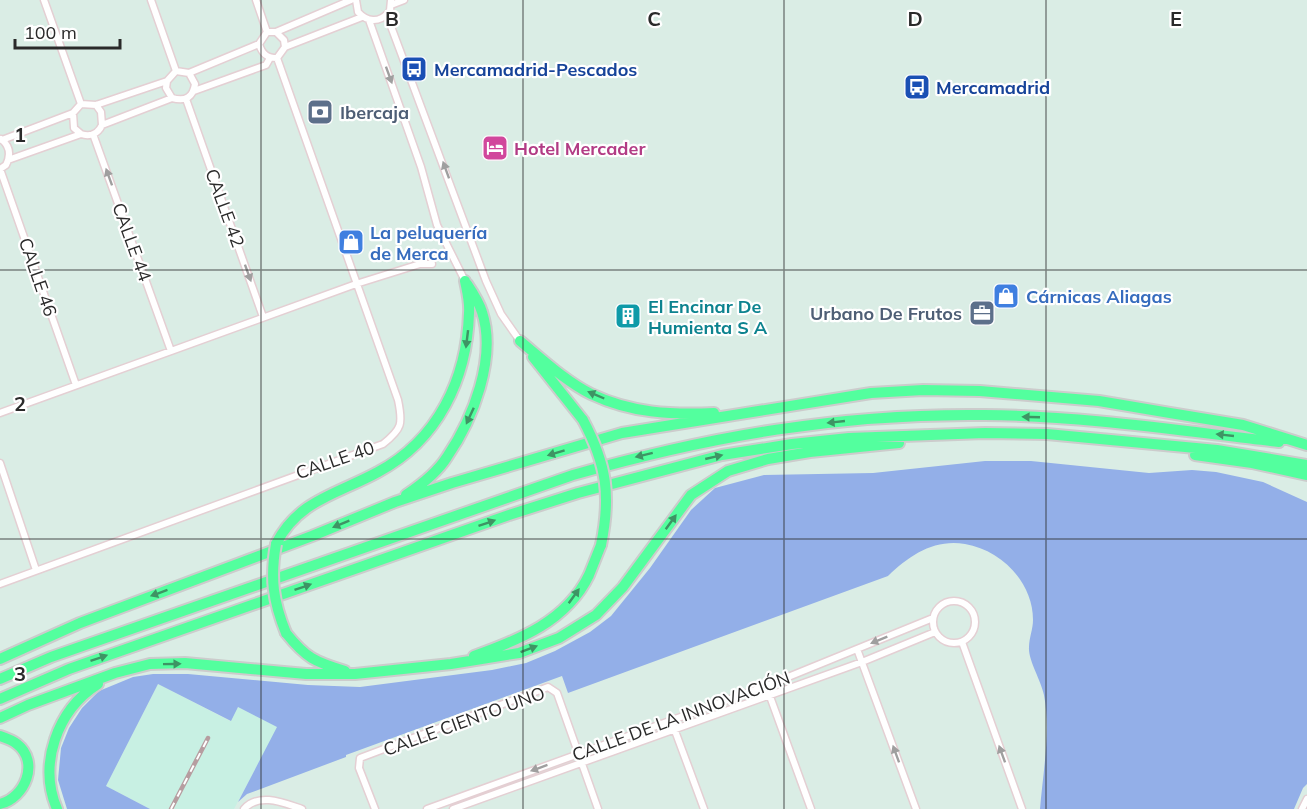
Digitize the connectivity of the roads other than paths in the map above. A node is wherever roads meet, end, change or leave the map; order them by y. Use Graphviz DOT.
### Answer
graph roads {
  1 [pos="44,0"];
  2 [pos="151,0"];
  3 [pos="255,0"];
  4 [pos="351,0"];
  5 [pos="356,0"];
  6 [pos="404,0"];
  7 [pos="391,2"];
  8 [pos="389,13"];
  9 [pos="362,17"];
  10 [pos="369,20"];
  11 [pos="276,32"];
  12 [pos="267,33"];
  13 [pos="259,44"];
  14 [pos="285,47"];
  15 [pos="273,58"];
  16 [pos="176,71"];
  17 [pos="189,73"];
  18 [pos="167,81"];
  19 [pos="194,91"];
  20 [pos="172,98"];
  21 [pos="186,99"];
  22 [pos="81,104"];
  23 [pos="96,105"];
  24 [pos="73,113"];
  25 [pos="102,125"];
  26 [pos="81,134"];
  27 [pos="93,134"];
  28 [pos="1,140"];
  29 [pos="8,160"];
  30 [pos="0,169"];
  31 [pos="432,264"];
  32 [pos="465,281"];
  33 [pos="356,284"];
  34 [pos="263,317"];
  35 [pos="520,341"];
  36 [pos="171,351"];
  37 [pos="76,385"];
  38 [pos="778,409"];
  39 [pos="0,413"];
  40 [pos="985,432"];
  41 [pos="1097,439"];
  42 [pos="1305,445"];
  43 [pos="0,463"];
  44 [pos="1307,465"];
  45 [pos="1307,476"];
  46 [pos="396,502"];
  47 [pos="36,570"];
  48 [pos="0,584"];
  49 [pos="933,618"];
  50 [pos="935,632"];
  51 [pos="962,642"];
  52 [pos="857,649"];
  53 [pos="2,658"];
  54 [pos="862,662"];
  55 [pos="451,664"];
  56 [pos="115,673"];
  57 [pos="356,674"];
  58 [pos="0,679"];
  59 [pos="766,686"];
  60 [pos="770,694"];
  61 [pos="0,699"];
  62 [pos="0,718"];
  63 [pos="670,720"];
  64 [pos="674,729"];
  65 [pos="0,735"];
  66 [pos="578,754"];
  67 [pos="581,763"];
  68 [pos="472,792"];
  69 [pos="1307,799"];
  70 [pos="475,801"];
  71 [pos="0,804"];
  72 [pos="57,809"];
  73 [pos="244,809"];
  74 [pos="302,809"];
  75 [pos="375,809"];
  76 [pos="427,809"];
  77 [pos="453,809"];
  78 [pos="478,809"];
  79 [pos="598,809"];
  80 [pos="704,809"];
  81 [pos="811,809"];
  82 [pos="916,809"];
  83 [pos="1022,809"];
  84 [pos="1302,809"];
  1 -- 22 [label="street"];
  2 -- 16 [label="street"];
  3 -- 12 [label="street"];
  4 -- 11 [label="street"];
  5 -- 9 [label="street"];
  6 -- 7 [label="street"];
  7 -- 8 [label="street"];
  8 -- 10 [label="street"];
  35 -- 8 [label="street, one-way"];
  9 -- 10 [label="street"];
  9 -- 14 [label="street"];
  10 -- 32 [label="street, one-way"];
  11 -- 12 [label="street"];
  11 -- 14 [label="street"];
  12 -- 13 [label="street"];
  13 -- 15 [label="street"];
  13 -- 17 [label="street"];
  14 -- 15 [label="street"];
  15 -- 19 [label="street"];
  15 -- 33 [label="street, CALLE 40"];
  16 -- 17 [label="street"];
  16 -- 18 [label="street"];
  17 -- 19 [label="street"];
  18 -- 20 [label="street"];
  18 -- 23 [label="street"];
  19 -- 21 [label="street"];
  20 -- 21 [label="street"];
  20 -- 25 [label="street"];
  21 -- 34 [label="street, CALLE 42, one-way"];
  22 -- 23 [label="street"];
  22 -- 24 [label="street"];
  23 -- 25 [label="street"];
  24 -- 26 [label="street"];
  24 -- 28 [label="street"];
  25 -- 27 [label="street"];
  26 -- 27 [label="street"];
  26 -- 29 [label="street"];
  36 -- 27 [label="street, CALLE 44, one-way"];
  28 -- 29 [label="street"];
  29 -- 30 [label="street"];
  30 -- 37 [label="street, CALLE 46"];
  31 -- 33 [label="street"];
  32 -- 46 [label="highway, one-way"];
  32 -- 57 [label="highway, one-way, bridge"];
  33 -- 34 [label="street"];
  33 -- 47 [label="street, CALLE 40"];
  34 -- 36 [label="street"];
  38 -- 35 [label="highway, one-way"];
  55 -- 35 [label="highway, one-way, bridge"];
  36 -- 37 [label="street"];
  37 -- 39 [label="street"];
  38 -- 42 [label="highway"];
  38 -- 46 [label="highway, one-way"];
  40 -- 41 [label="highway"];
  55 -- 40 [label="highway, one-way"];
  61 -- 40 [label="highway, one-way"];
  41 -- 44 [label="highway"];
  41 -- 45 [label="highway"];
  42 -- 58 [label="highway, one-way"];
  43 -- 47 [label="street"];
  46 -- 53 [label="highway, one-way"];
  47 -- 48 [label="street, CALLE 40"];
  49 -- 50 [label="street"];
  49 -- 51 [label="street"];
  49 -- 52 [label="street, CALLE DE LA INNOVACIÓN, one-way"];
  50 -- 51 [label="street"];
  50 -- 54 [label="street, CALLE DE LA INNOVACIÓN"];
  83 -- 51 [label="street, one-way"];
  52 -- 54 [label="street"];
  52 -- 59 [label="street, CALLE DE LA INNOVACIÓN"];
  54 -- 60 [label="street, CALLE DE LA INNOVACIÓN"];
  82 -- 54 [label="street, one-way"];
  55 -- 57 [label="highway"];
  56 -- 57 [label="highway, one-way"];
  56 -- 62 [label="highway"];
  56 -- 72 [label="highway"];
  59 -- 60 [label="street"];
  59 -- 63 [label="street, CALLE DE LA INNOVACIÓN"];
  60 -- 64 [label="street, CALLE DE LA INNOVACIÓN"];
  60 -- 81 [label="street"];
  63 -- 64 [label="street"];
  63 -- 66 [label="street, CALLE DE LA INNOVACIÓN"];
  64 -- 67 [label="street, CALLE DE LA INNOVACIÓN"];
  64 -- 80 [label="street"];
  65 -- 71 [label="highway"];
  66 -- 67 [label="street"];
  66 -- 68 [label="street, CALLE DE LA INNOVACIÓN, one-way"];
  66 -- 75 [label="street, CALLE CIENTO UNO"];
  67 -- 70 [label="street, CALLE DE LA INNOVACIÓN"];
  67 -- 79 [label="street"];
  68 -- 70 [label="street"];
  68 -- 76 [label="street, CALLE DE LA INNOVACIÓN"];
  69 -- 84 [label="street"];
  70 -- 77 [label="street, CALLE DE LA INNOVACIÓN"];
  70 -- 78 [label="street"];
  73 -- 74 [label="street"];
}
